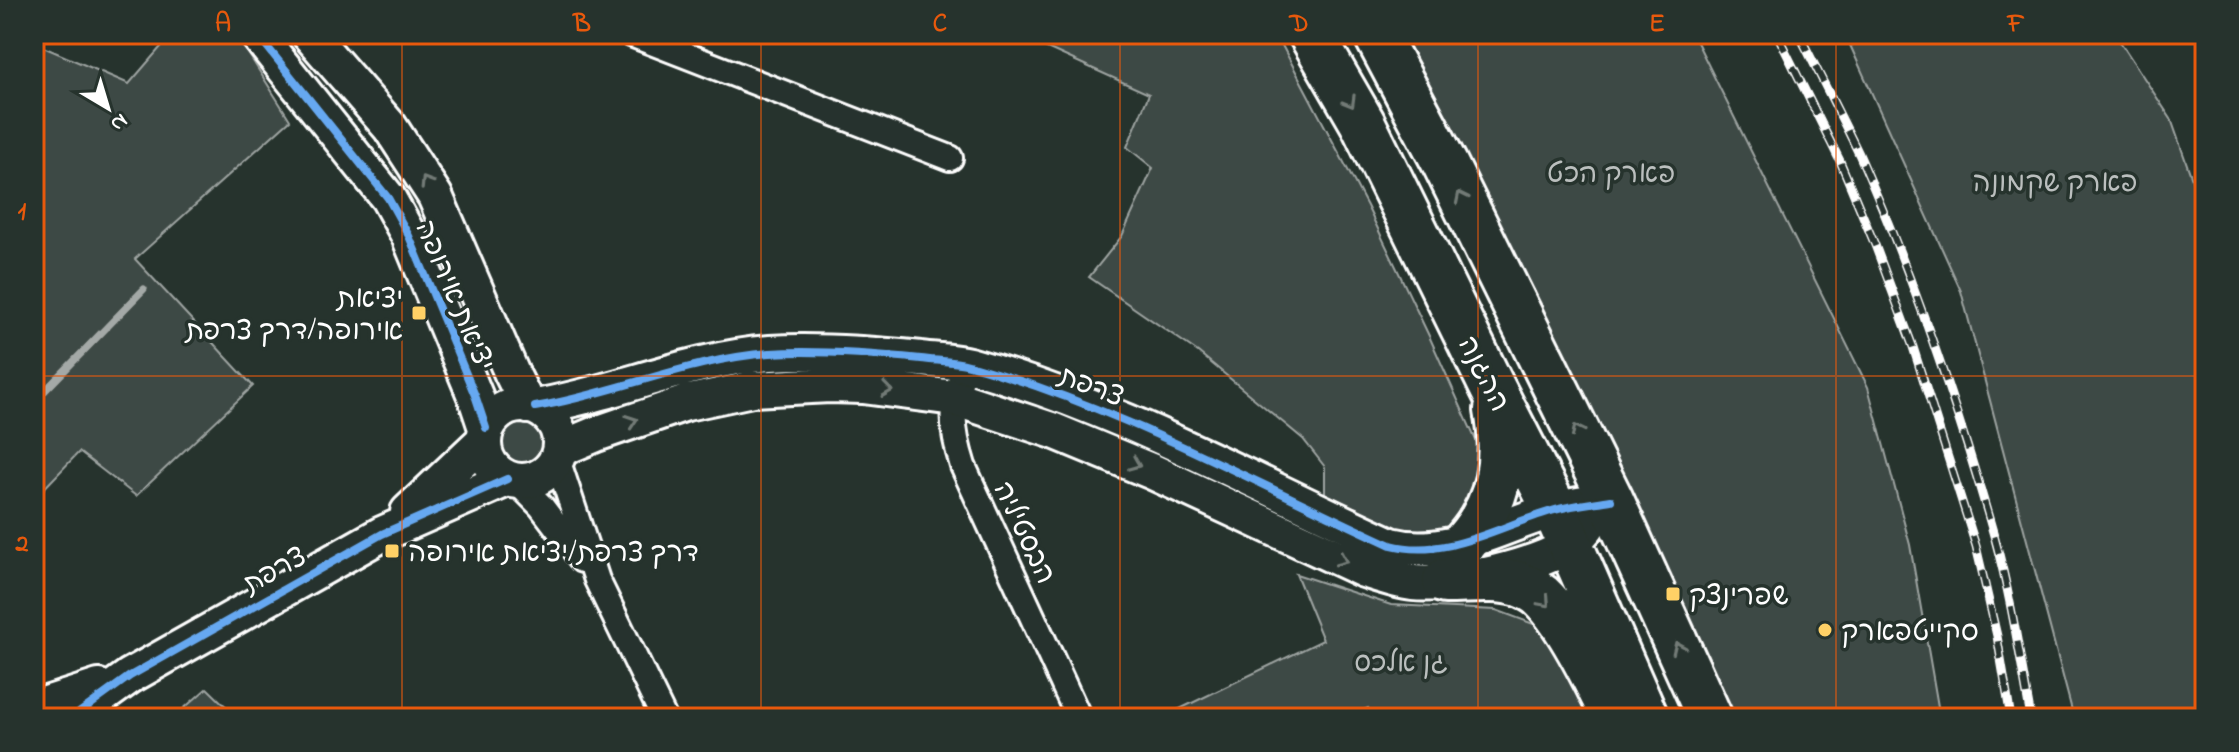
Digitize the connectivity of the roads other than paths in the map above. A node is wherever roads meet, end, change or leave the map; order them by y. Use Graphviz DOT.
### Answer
graph roads {
  1 [pos="257,34"];
  2 [pos="309,34"];
  3 [pos="631,34"];
  4 [pos="1311,34"];
  5 [pos="1376,34"];
  6 [pos="950,158"];
  7 [pos="966,364"];
  8 [pos="1494,391"];
  9 [pos="954,398"];
  10 [pos="531,406"];
  11 [pos="485,435"];
  12 [pos="558,454"];
  13 [pos="512,480"];
  14 [pos="1611,500"];
  15 [pos="1563,527"];
  16 [pos="382,534"];
  17 [pos="1466,541"];
  18 [pos="597,580"];
  19 [pos="1445,581"];
  20 [pos="130,676"];
  21 [pos="34,708"];
  22 [pos="72,718"];
  23 [pos="664,718"];
  24 [pos="1079,718"];
  25 [pos="1614,718"];
  26 [pos="1646,718"];
  27 [pos="1710,718"];
  1 -- 11 [label="street, יציאת אירופה"];
  10 -- 2 [label="street, יציאת אירופה, one-way"];
  3 -- 6 [label="street"];
  4 -- 8 [label="highway, ההגנה, one-way"];
  14 -- 5 [label="highway, ההגנה, one-way"];
  7 -- 9 [label="street, הבסטיליה"];
  7 -- 10 [label="street, צרפת"];
  7 -- 17 [label="street, צרפת"];
  8 -- 15 [label="highway, ההגנה"];
  8 -- 17 [label="highway"];
  12 -- 9 [label="street, צרפת, one-way"];
  9 -- 19 [label="street, צרפת, one-way"];
  9 -- 24 [label="street, הבסטיליה"];
  10 -- 11 [label="street"];
  10 -- 12 [label="street"];
  11 -- 13 [label="street"];
  11 -- 16 [label="street, צרפת"];
  12 -- 13 [label="street"];
  12 -- 18 [label="street"];
  13 -- 16 [label="street, צרפת"];
  13 -- 18 [label="street"];
  14 -- 15 [label="street, צרפת"];
  27 -- 14 [label="highway, ההגנה, one-way"];
  15 -- 17 [label="street, צרפת"];
  15 -- 19 [label="street, צרפת"];
  15 -- 26 [label="highway, ההגנה"];
  16 -- 20 [label="street, צרפת"];
  18 -- 23 [label="street"];
  19 -- 25 [label="highway, one-way"];
  20 -- 21 [label="street, צרפת"];
  20 -- 22 [label="street, צרפת"];
}
